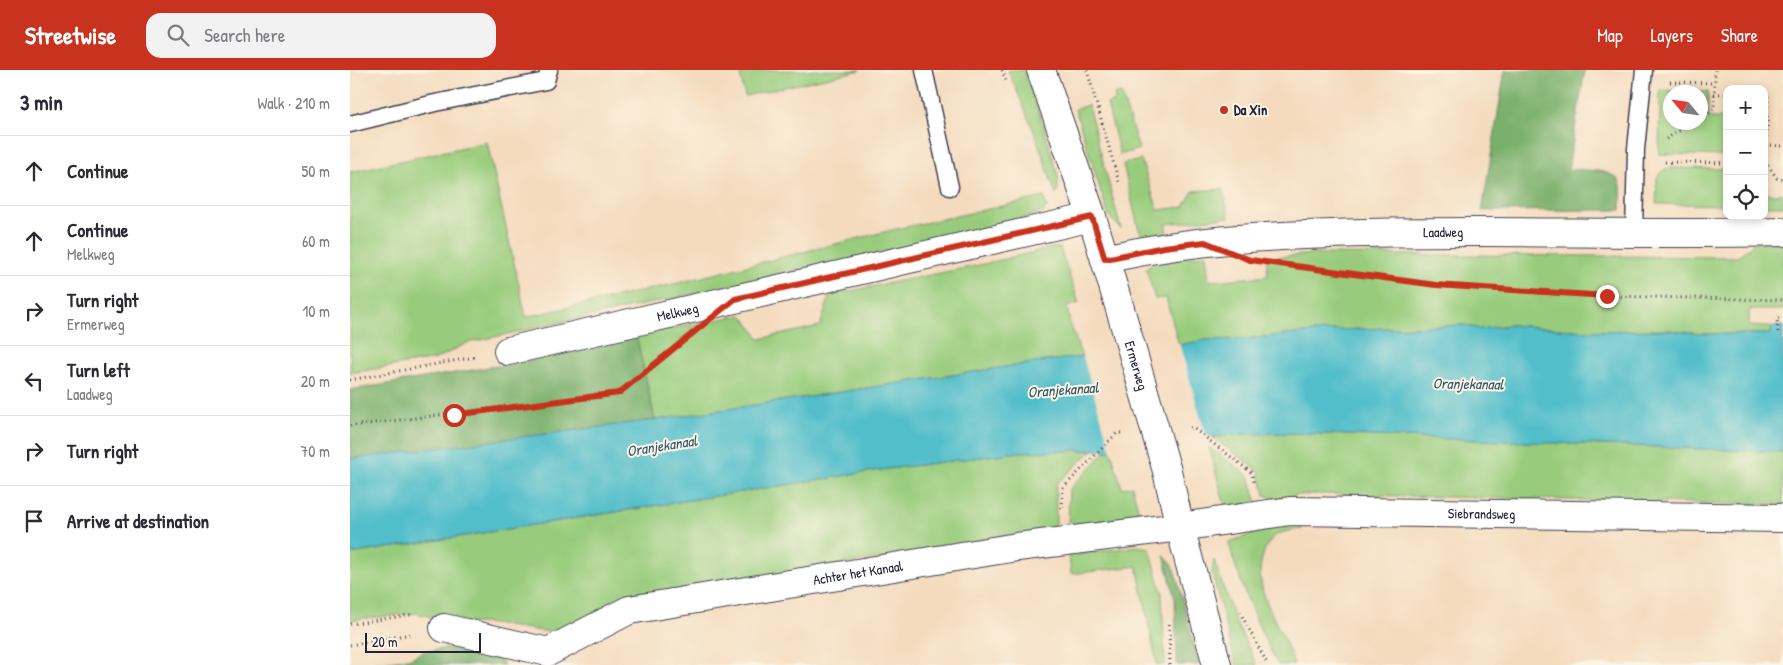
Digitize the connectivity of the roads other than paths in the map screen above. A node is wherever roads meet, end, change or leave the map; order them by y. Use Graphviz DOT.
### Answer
graph roads {
  1 [pos="548,70"];
  2 [pos="924,70"];
  3 [pos="1041,70"];
  4 [pos="1644,70"];
  5 [pos="350,124"];
  6 [pos="950,187"];
  7 [pos="1092,217"];
  8 [pos="1634,232"];
  9 [pos="1783,232"];
  10 [pos="1105,259"];
  11 [pos="508,351"];
  12 [pos="1783,518"];
  13 [pos="1180,527"];
  14 [pos="444,628"];
  15 [pos="539,659"];
  16 [pos="1217,665"];
  1 -- 5 [label="lane"];
  2 -- 6 [label="lane"];
  3 -- 7 [label="street, Ermerweg"];
  4 -- 8 [label="lane"];
  7 -- 10 [label="street, Ermerweg"];
  7 -- 11 [label="street, Melkweg"];
  8 -- 9 [label="street, Laadweg"];
  8 -- 10 [label="street, Laadweg"];
  10 -- 13 [label="street, Ermerweg, bridge"];
  12 -- 13 [label="street, Siebrandsweg"];
  13 -- 15 [label="street, Achter het Kanaal"];
  13 -- 16 [label="street, Ermerweg"];
  14 -- 15 [label="street, Achter het Kanaal"];
}
